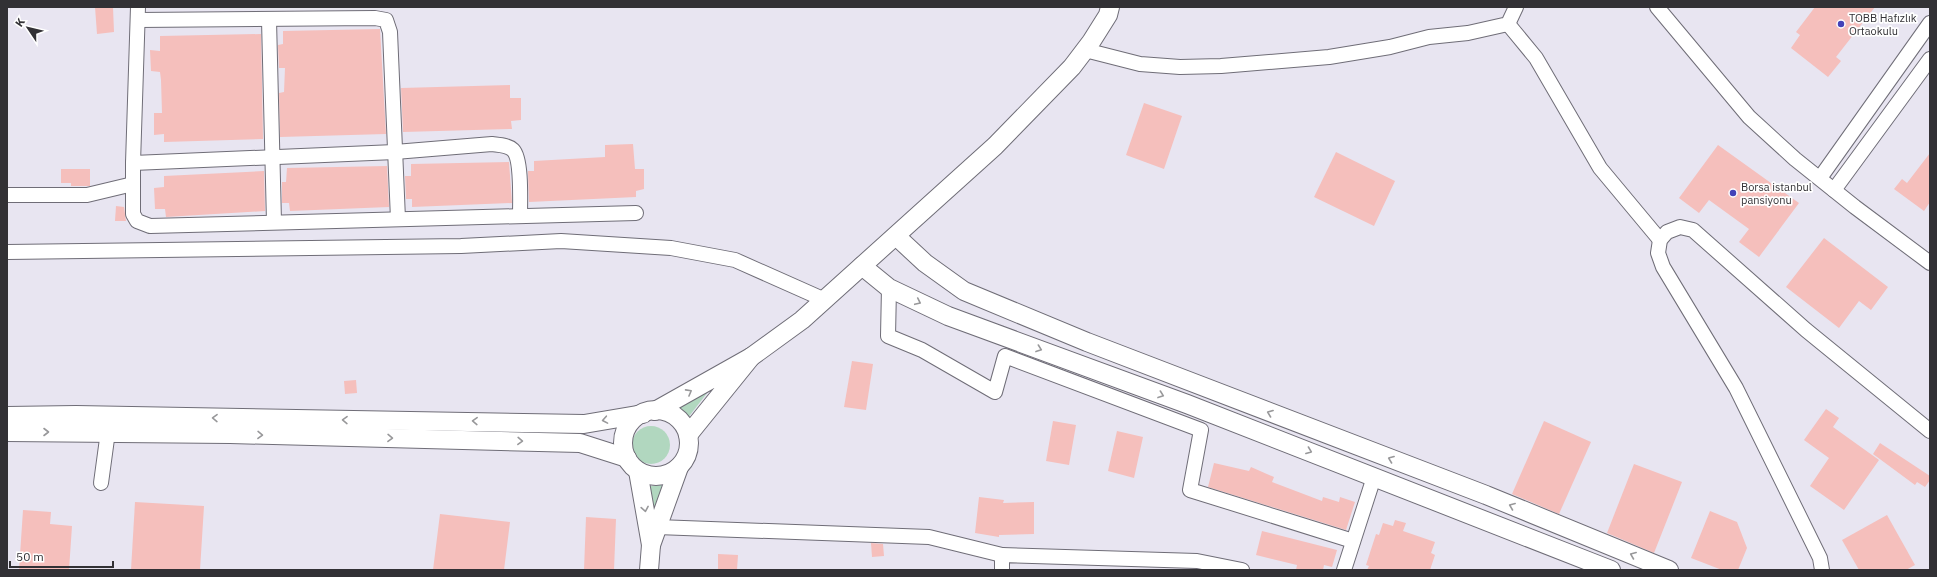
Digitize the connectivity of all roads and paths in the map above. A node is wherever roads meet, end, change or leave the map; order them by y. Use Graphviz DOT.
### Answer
graph roads {
  1 [pos="1110,7"];
  2 [pos="1516,7"];
  3 [pos="1657,7"];
  4 [pos="138,13"];
  5 [pos="269,20"];
  6 [pos="1930,23"];
  7 [pos="1508,24"];
  8 [pos="1085,50"];
  9 [pos="1930,59"];
  10 [pos="395,152"];
  11 [pos="272,158"];
  12 [pos="133,164"];
  13 [pos="1820,178"];
  14 [pos="133,184"];
  15 [pos="1834,190"];
  16 [pos="7,195"];
  17 [pos="636,213"];
  18 [pos="520,216"];
  19 [pos="398,219"];
  20 [pos="274,222"];
  21 [pos="896,236"];
  22 [pos="1660,240"];
  23 [pos="7,252"];
  24 [pos="1930,263"];
  25 [pos="862,266"];
  26 [pos="889,288"];
  27 [pos="825,300"];
  28 [pos="751,357"];
  29 [pos="649,412"];
  30 [pos="7,416"];
  31 [pos="109,424"];
  32 [pos="1930,431"];
  33 [pos="7,432"];
  34 [pos="688,435"];
  35 [pos="627,458"];
  36 [pos="679,467"];
  37 [pos="638,471"];
  38 [pos="1374,476"];
  39 [pos="101,483"];
  40 [pos="657,528"];
  41 [pos="1353,541"];
  42 [pos="651,545"];
  43 [pos="1002,555"];
  44 [pos="649,570"];
  45 [pos="1002,570"];
  46 [pos="1242,570"];
  47 [pos="1344,570"];
  48 [pos="1611,570"];
  49 [pos="1669,570"];
  50 [pos="1822,570"];
  1 -- 8 [label="main road"];
  2 -- 7 [label="street"];
  3 -- 13 [label="street"];
  4 -- 5 [label="street"];
  4 -- 12 [label="street"];
  5 -- 10 [label="street"];
  5 -- 11 [label="street"];
  6 -- 13 [label="street"];
  7 -- 8 [label="street"];
  7 -- 22 [label="street"];
  8 -- 21 [label="main road"];
  9 -- 15 [label="street"];
  10 -- 11 [label="street"];
  10 -- 18 [label="street"];
  10 -- 19 [label="street"];
  11 -- 12 [label="street"];
  11 -- 20 [label="street"];
  12 -- 14 [label="street"];
  13 -- 15 [label="street"];
  14 -- 16 [label="street"];
  14 -- 20 [label="street"];
  15 -- 24 [label="street"];
  17 -- 18 [label="street"];
  18 -- 19 [label="street"];
  19 -- 20 [label="street"];
  21 -- 25 [label="main road"];
  49 -- 21 [label="main road, one-way"];
  22 -- 32 [label="street"];
  22 -- 50 [label="street"];
  23 -- 27 [label="street"];
  25 -- 26 [label="main road"];
  25 -- 27 [label="main road"];
  26 -- 38 [label="main road, one-way"];
  26 -- 41 [label="street"];
  27 -- 28 [label="main road"];
  29 -- 28 [label="main road, one-way"];
  28 -- 34 [label="main road"];
  29 -- 31 [label="main road, one-way"];
  29 -- 34 [label="main road"];
  29 -- 35 [label="main road"];
  30 -- 31 [label="main road"];
  33 -- 31 [label="main road, one-way"];
  31 -- 35 [label="main road, one-way"];
  31 -- 39 [label="street"];
  34 -- 36 [label="main road"];
  35 -- 37 [label="main road"];
  36 -- 37 [label="main road"];
  36 -- 40 [label="main road"];
  37 -- 42 [label="main road, one-way"];
  38 -- 41 [label="street"];
  38 -- 48 [label="main road"];
  40 -- 42 [label="main road"];
  40 -- 43 [label="street"];
  41 -- 47 [label="street"];
  42 -- 44 [label="main road"];
  43 -- 45 [label="street"];
  43 -- 46 [label="street"];
}
